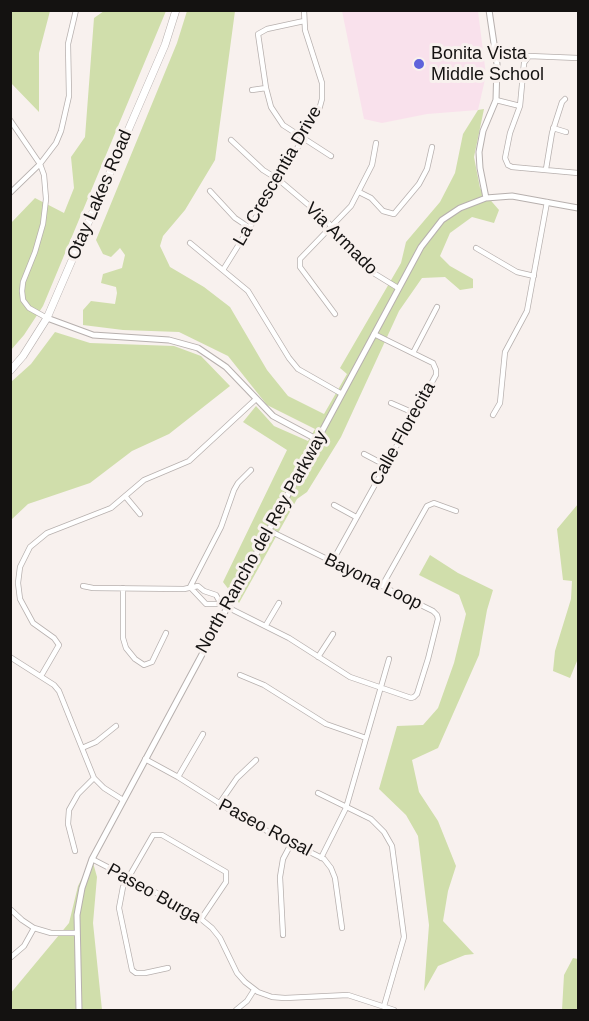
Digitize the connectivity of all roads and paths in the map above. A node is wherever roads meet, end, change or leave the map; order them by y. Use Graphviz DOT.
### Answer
graph roads {
  1 [pos="76,10"];
  2 [pos="176,10"];
  3 [pos="304,10"];
  4 [pos="489,10"];
  5 [pos="304,21"];
  6 [pos="579,58"];
  7 [pos="266,88"];
  8 [pos="252,90"];
  9 [pos="565,99"];
  10 [pos="496,100"];
  11 [pos="520,106"];
  12 [pos="10,120"];
  13 [pos="12,127"];
  14 [pos="553,128"];
  15 [pos="566,132"];
  16 [pos="303,138"];
  17 [pos="231,140"];
  18 [pos="376,143"];
  19 [pos="432,147"];
  20 [pos="332,156"];
  21 [pos="40,164"];
  22 [pos="546,169"];
  23 [pos="579,173"];
  24 [pos="279,180"];
  25 [pos="210,191"];
  26 [pos="359,192"];
  27 [pos="10,193"];
  28 [pos="486,198"];
  29 [pos="547,202"];
  30 [pos="579,208"];
  31 [pos="250,228"];
  32 [pos="332,228"];
  33 [pos="190,243"];
  34 [pos="476,248"];
  35 [pos="223,270"];
  36 [pos="534,276"];
  37 [pos="398,288"];
  38 [pos="437,307"];
  39 [pos="335,314"];
  40 [pos="46,318"];
  41 [pos="374,334"];
  42 [pos="413,353"];
  43 [pos="10,372"];
  44 [pos="342,394"];
  45 [pos="256,399"];
  46 [pos="391,403"];
  47 [pos="414,413"];
  48 [pos="493,415"];
  49 [pos="318,440"];
  50 [pos="364,454"];
  51 [pos="385,465"];
  52 [pos="251,470"];
  53 [pos="125,496"];
  54 [pos="334,505"];
  55 [pos="456,512"];
  56 [pos="140,514"];
  57 [pos="356,517"];
  58 [pos="268,530"];
  59 [pos="332,562"];
  60 [pos="83,586"];
  61 [pos="382,586"];
  62 [pos="190,587"];
  63 [pos="123,588"];
  64 [pos="204,591"];
  65 [pos="200,597"];
  66 [pos="279,603"];
  67 [pos="224,605"];
  68 [pos="266,625"];
  69 [pos="166,633"];
  70 [pos="333,634"];
  71 [pos="10,657"];
  72 [pos="318,657"];
  73 [pos="389,659"];
  74 [pos="240,675"];
  75 [pos="41,676"];
  76 [pos="381,688"];
  77 [pos="116,726"];
  78 [pos="203,734"];
  79 [pos="366,738"];
  80 [pos="82,748"];
  81 [pos="145,759"];
  82 [pos="256,760"];
  83 [pos="178,777"];
  84 [pos="94,778"];
  85 [pos="318,793"];
  86 [pos="123,800"];
  87 [pos="219,804"];
  88 [pos="346,808"];
  89 [pos="291,844"];
  90 [pos="75,851"];
  91 [pos="321,858"];
  92 [pos="92,859"];
  93 [pos="127,877"];
  94 [pos="10,909"];
  95 [pos="201,919"];
  96 [pos="34,928"];
  97 [pos="342,928"];
  98 [pos="77,933"];
  99 [pos="283,935"];
  100 [pos="10,958"];
  101 [pos="168,968"];
  102 [pos="254,990"];
  103 [pos="384,1006"];
  104 [pos="79,1011"];
  105 [pos="236,1011"];
  106 [pos="394,1011"];
  1 -- 21 [label="street"];
  2 -- 40 [label="main road, Otay Lakes Road"];
  3 -- 5 [label="street, La Crescentia Drive"];
  4 -- 10 [label="street"];
  5 -- 7 [label="street"];
  5 -- 16 [label="street, La Crescentia Drive"];
  6 -- 11 [label="street"];
  7 -- 8 [label="street"];
  7 -- 16 [label="street"];
  9 -- 14 [label="street"];
  10 -- 11 [label="street"];
  10 -- 28 [label="street"];
  11 -- 22 [label="street"];
  12 -- 13 [label="street"];
  13 -- 21 [label="street"];
  14 -- 15 [label="street"];
  14 -- 22 [label="street"];
  16 -- 20 [label="street"];
  16 -- 24 [label="street, La Crescentia Drive"];
  17 -- 24 [label="street, Via Armado"];
  18 -- 26 [label="street"];
  19 -- 26 [label="street"];
  21 -- 27 [label="street"];
  21 -- 40 [label="street"];
  22 -- 23 [label="street"];
  24 -- 31 [label="street, La Crescentia Drive"];
  24 -- 32 [label="street, Via Armado"];
  25 -- 31 [label="street"];
  26 -- 32 [label="street"];
  28 -- 29 [label="street, North Rancho del Rey Parkway"];
  28 -- 37 [label="street, North Rancho del Rey Parkway"];
  29 -- 30 [label="street, North Rancho del Rey Parkway"];
  29 -- 36 [label="street"];
  31 -- 35 [label="street, La Crescentia Drive"];
  32 -- 37 [label="street, Via Armado"];
  32 -- 39 [label="street"];
  33 -- 35 [label="street"];
  34 -- 36 [label="street"];
  35 -- 44 [label="street"];
  36 -- 48 [label="street"];
  37 -- 41 [label="street, North Rancho del Rey Parkway"];
  38 -- 42 [label="street"];
  40 -- 43 [label="main road, Otay Lakes Road"];
  40 -- 45 [label="street"];
  41 -- 42 [label="street, Calle Florecita"];
  41 -- 44 [label="street, North Rancho del Rey Parkway"];
  42 -- 47 [label="street, Calle Florecita"];
  44 -- 49 [label="street, North Rancho del Rey Parkway"];
  45 -- 49 [label="street"];
  45 -- 53 [label="street"];
  46 -- 47 [label="street"];
  47 -- 51 [label="street, Calle Florecita"];
  49 -- 58 [label="street, North Rancho del Rey Parkway"];
  50 -- 51 [label="street"];
  51 -- 57 [label="street, Calle Florecita"];
  52 -- 62 [label="street"];
  53 -- 56 [label="street"];
  53 -- 75 [label="street"];
  54 -- 57 [label="street"];
  55 -- 61 [label="street"];
  57 -- 59 [label="street, Calle Florecita"];
  58 -- 59 [label="street, Bayona Loop"];
  58 -- 67 [label="street, North Rancho del Rey Parkway"];
  59 -- 61 [label="street, Bayona Loop"];
  60 -- 63 [label="street"];
  61 -- 76 [label="street, Bayona Loop"];
  62 -- 63 [label="street"];
  62 -- 64 [label="street"];
  62 -- 65 [label="street"];
  63 -- 69 [label="street"];
  64 -- 65 [label="street"];
  64 -- 67 [label="street"];
  65 -- 67 [label="street"];
  66 -- 68 [label="street"];
  67 -- 68 [label="street, Bayona Loop"];
  67 -- 81 [label="street, North Rancho del Rey Parkway"];
  68 -- 72 [label="street, Bayona Loop"];
  70 -- 72 [label="street"];
  71 -- 75 [label="street"];
  72 -- 76 [label="street, Bayona Loop"];
  73 -- 76 [label="street"];
  74 -- 79 [label="street"];
  75 -- 80 [label="street"];
  76 -- 79 [label="street"];
  77 -- 80 [label="street"];
  78 -- 83 [label="street"];
  79 -- 88 [label="street"];
  80 -- 84 [label="street"];
  81 -- 83 [label="street, Paseo Rosal"];
  81 -- 86 [label="street, North Rancho del Rey Parkway"];
  82 -- 87 [label="street"];
  83 -- 87 [label="street, Paseo Rosal"];
  84 -- 86 [label="street"];
  84 -- 90 [label="street"];
  85 -- 88 [label="street"];
  86 -- 92 [label="street, North Rancho del Rey Parkway"];
  87 -- 89 [label="street, Paseo Rosal"];
  88 -- 91 [label="street"];
  88 -- 103 [label="street"];
  89 -- 91 [label="street, Paseo Rosal"];
  89 -- 99 [label="street"];
  91 -- 97 [label="street, Paseo Rosal"];
  92 -- 93 [label="street, Paseo Burga"];
  92 -- 98 [label="street, North Rancho del Rey Parkway"];
  93 -- 95 [label="street, Paseo Burga"];
  93 -- 95 [label="street"];
  93 -- 101 [label="street"];
  94 -- 96 [label="street"];
  95 -- 102 [label="street, Paseo Burga"];
  96 -- 98 [label="street"];
  96 -- 100 [label="street"];
  98 -- 104 [label="street, North Rancho del Rey Parkway"];
  102 -- 103 [label="street"];
  102 -- 105 [label="street"];
  103 -- 106 [label="street"];
}
